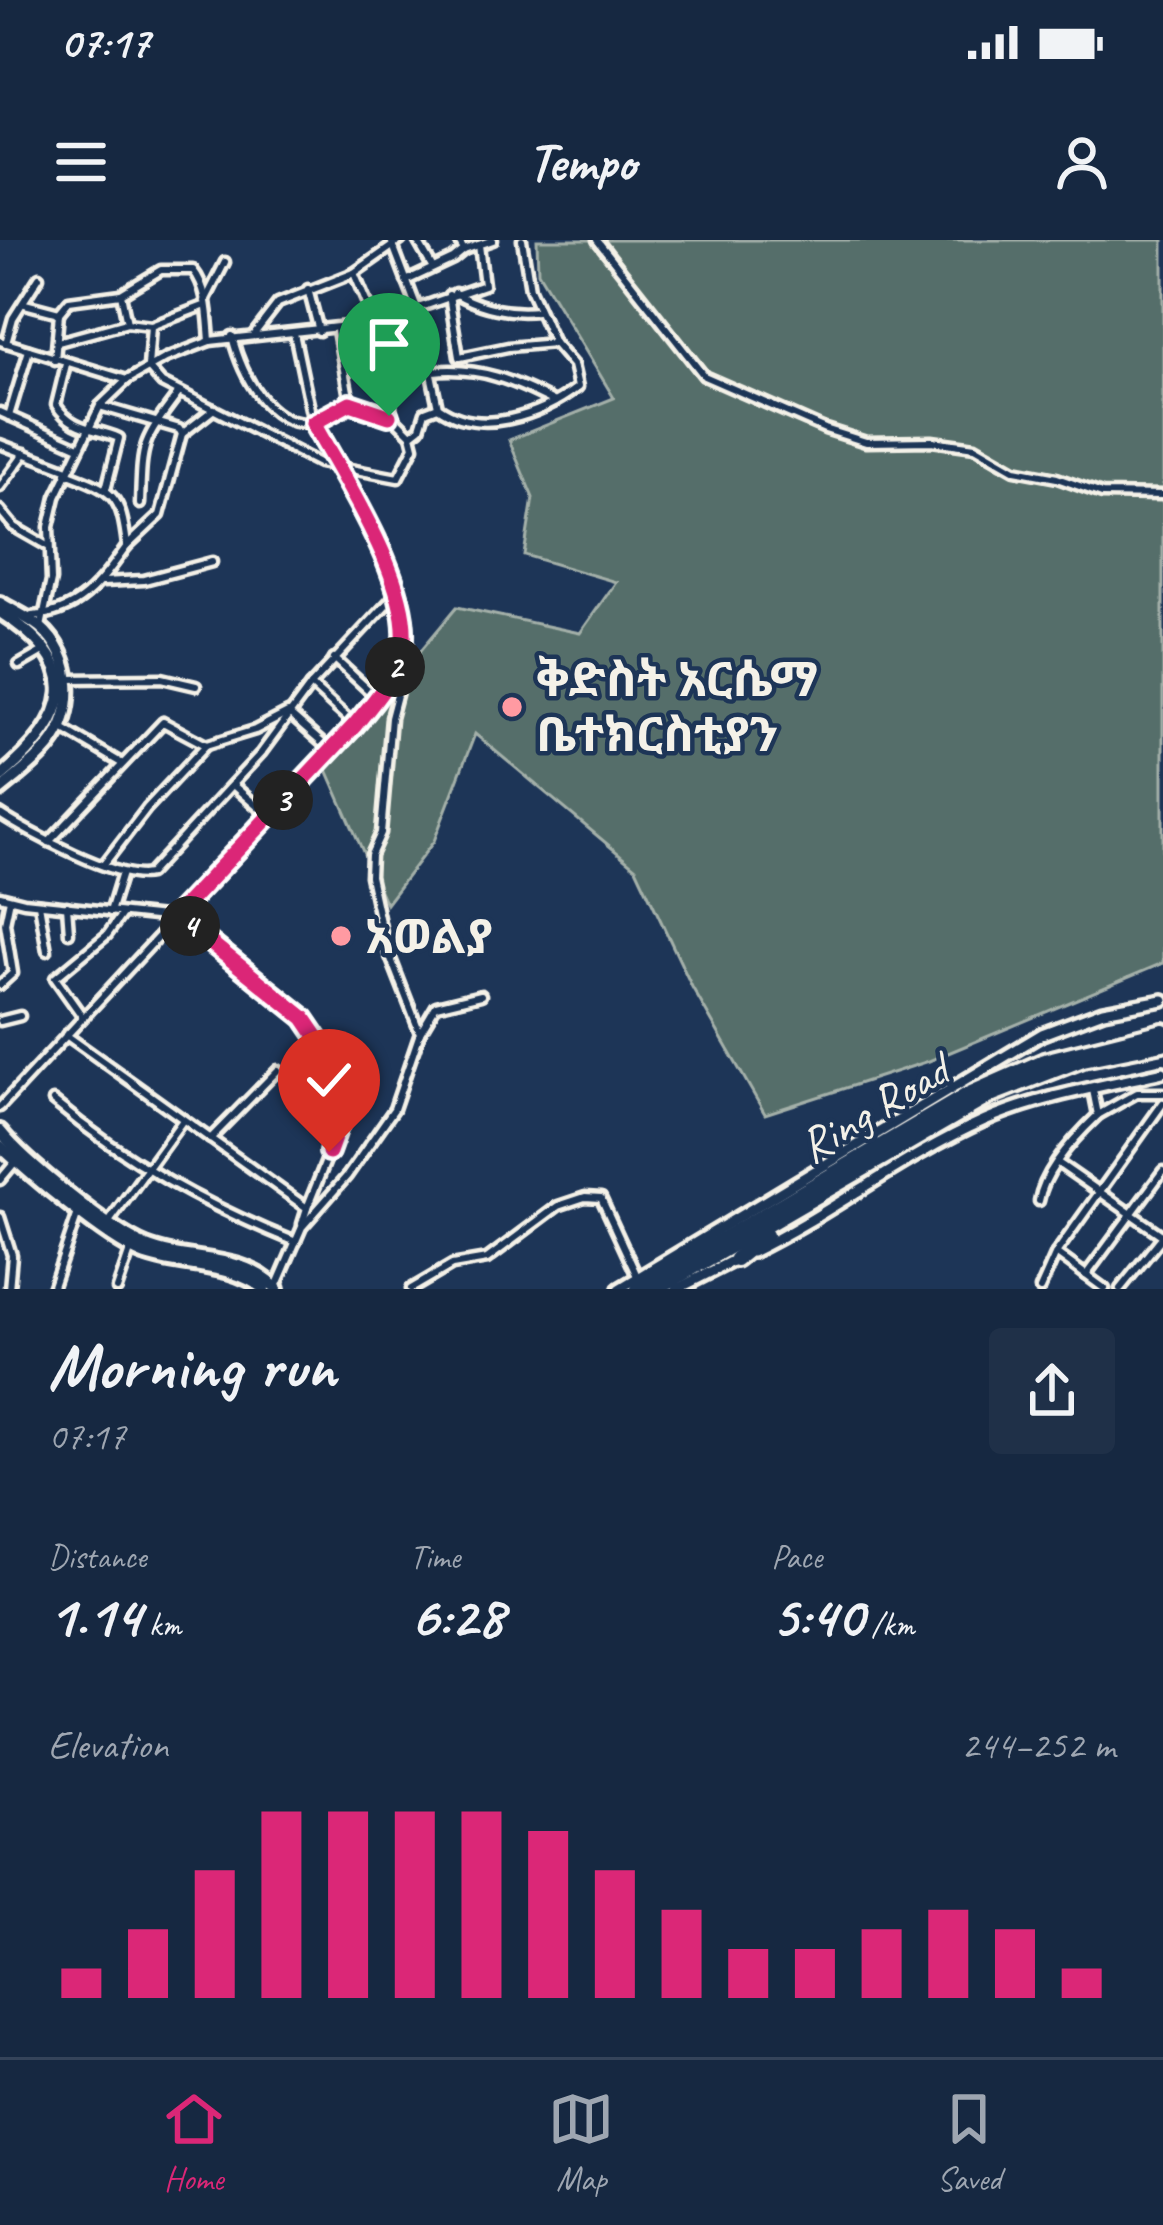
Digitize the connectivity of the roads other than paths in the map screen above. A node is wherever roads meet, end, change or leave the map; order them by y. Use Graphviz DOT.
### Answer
graph roads {
  1 [pos="416,240"];
  2 [pos="458,240"];
  3 [pos="493,240"];
  4 [pos="523,240"];
  5 [pos="597,240"];
  6 [pos="395,241"];
  7 [pos="478,245"];
  8 [pos="464,250"];
  9 [pos="225,262"];
  10 [pos="434,268"];
  11 [pos="354,273"];
  12 [pos="39,278"];
  13 [pos="406,281"];
  14 [pos="308,289"];
  15 [pos="121,294"];
  16 [pos="452,294"];
  17 [pos="206,303"];
  18 [pos="26,304"];
  19 [pos="417,308"];
  20 [pos="539,310"];
  21 [pos="59,313"];
  22 [pos="128,323"];
  23 [pos="375,323"];
  24 [pos="151,326"];
  25 [pos="337,328"];
  26 [pos="319,331"];
  27 [pos="294,333"];
  28 [pos="254,334"];
  29 [pos="232,336"];
  30 [pos="210,341"];
  31 [pos="3,342"];
  32 [pos="58,343"];
  33 [pos="554,344"];
  34 [pos="29,350"];
  35 [pos="460,357"];
  36 [pos="55,360"];
  37 [pos="66,364"];
  38 [pos="148,367"];
  39 [pos="460,368"];
  40 [pos="433,371"];
  41 [pos="127,380"];
  42 [pos="178,394"];
  43 [pos="555,402"];
  44 [pos="350,403"];
  45 [pos="100,406"];
  46 [pos="438,407"];
  47 [pos="214,409"];
  48 [pos="0,412"];
  49 [pos="9,416"];
  50 [pos="393,417"];
  51 [pos="154,423"];
  52 [pos="313,423"];
  53 [pos="88,430"];
  54 [pos="182,434"];
  55 [pos="411,436"];
  56 [pos="0,444"];
  57 [pos="79,447"];
  58 [pos="25,453"];
  59 [pos="335,465"];
  60 [pos="67,471"];
  61 [pos="0,487"];
  62 [pos="106,488"];
  63 [pos="1163,495"];
  64 [pos="140,504"];
  65 [pos="0,509"];
  66 [pos="127,546"];
  67 [pos="51,548"];
  68 [pos="212,562"];
  69 [pos="103,582"];
  70 [pos="397,593"];
  71 [pos="0,604"];
  72 [pos="38,621"];
  73 [pos="51,650"];
  74 [pos="402,652"];
  75 [pos="334,658"];
  76 [pos="19,665"];
  77 [pos="67,679"];
  78 [pos="311,685"];
  79 [pos="196,686"];
  80 [pos="377,698"];
  81 [pos="288,713"];
  82 [pos="355,725"];
  83 [pos="61,728"];
  84 [pos="206,745"];
  85 [pos="332,751"];
  86 [pos="121,763"];
  87 [pos="0,777"];
  88 [pos="233,785"];
  89 [pos="0,790"];
  90 [pos="0,814"];
  91 [pos="267,815"];
  92 [pos="49,842"];
  93 [pos="104,864"];
  94 [pos="122,873"];
  95 [pos="0,896"];
  96 [pos="10,899"];
  97 [pos="39,904"];
  98 [pos="67,906"];
  99 [pos="110,912"];
  100 [pos="122,914"];
  101 [pos="174,916"];
  102 [pos="70,933"];
  103 [pos="47,951"];
  104 [pos="0,985"];
  105 [pos="482,995"];
  106 [pos="1163,1000"];
  107 [pos="20,1016"];
  108 [pos="82,1017"];
  109 [pos="0,1021"];
  110 [pos="1163,1031"];
  111 [pos="420,1033"];
  112 [pos="66,1035"];
  113 [pos="1163,1043"];
  114 [pos="278,1070"];
  115 [pos="1162,1074"];
  116 [pos="1093,1090"];
  117 [pos="1163,1093"];
  118 [pos="53,1101"];
  119 [pos="1163,1103"];
  120 [pos="0,1107"];
  121 [pos="1098,1114"];
  122 [pos="183,1120"];
  123 [pos="0,1131"];
  124 [pos="210,1139"];
  125 [pos="0,1146"];
  126 [pos="16,1161"];
  127 [pos="1058,1163"];
  128 [pos="146,1169"];
  129 [pos="1163,1171"];
  130 [pos="0,1180"];
  131 [pos="1101,1192"];
  132 [pos="1039,1202"];
  133 [pos="307,1208"];
  134 [pos="79,1210"];
  135 [pos="786,1210"];
  136 [pos="1132,1214"];
  137 [pos="0,1217"];
  138 [pos="109,1222"];
  139 [pos="302,1227"];
  140 [pos="1163,1236"];
  141 [pos="712,1237"];
  142 [pos="296,1242"];
  143 [pos="131,1249"];
  144 [pos="1056,1253"];
  145 [pos="736,1259"];
  146 [pos="234,1272"];
  147 [pos="1086,1275"];
  148 [pos="680,1276"];
  149 [pos="638,1284"];
  150 [pos="9,1289"];
  151 [pos="52,1289"];
  152 [pos="117,1289"];
  153 [pos="227,1289"];
  154 [pos="264,1289"];
  155 [pos="276,1289"];
  156 [pos="411,1289"];
  157 [pos="619,1289"];
  158 [pos="656,1289"];
  159 [pos="1040,1289"];
  160 [pos="1106,1289"];
  161 [pos="1120,1289"];
  1 -- 10 [label="street"];
  2 -- 8 [label="street"];
  3 -- 7 [label="street"];
  4 -- 20 [label="street"];
  5 -- 63 [label="street"];
  6 -- 11 [label="street"];
  6 -- 13 [label="street"];
  7 -- 8 [label="street"];
  7 -- 16 [label="street"];
  8 -- 10 [label="street"];
  9 -- 17 [label="street"];
  10 -- 13 [label="street"];
  11 -- 14 [label="street"];
  11 -- 23 [label="street"];
  12 -- 18 [label="street"];
  13 -- 19 [label="street"];
  14 -- 26 [label="street"];
  14 -- 28 [label="street"];
  15 -- 17 [label="street"];
  15 -- 21 [label="street"];
  15 -- 22 [label="street"];
  16 -- 19 [label="street"];
  16 -- 20 [label="street"];
  16 -- 35 [label="street"];
  17 -- 24 [label="street"];
  17 -- 30 [label="street"];
  18 -- 21 [label="street"];
  18 -- 31 [label="street"];
  19 -- 23 [label="street"];
  19 -- 40 [label="street"];
  20 -- 33 [label="street"];
  21 -- 32 [label="street"];
  22 -- 24 [label="street"];
  22 -- 32 [label="street"];
  23 -- 25 [label="street"];
  23 -- 50 [label="street"];
  24 -- 38 [label="street"];
  25 -- 26 [label="street"];
  25 -- 44 [label="street"];
  26 -- 27 [label="street"];
  27 -- 28 [label="street"];
  27 -- 52 [label="street"];
  28 -- 29 [label="street"];
  29 -- 30 [label="street"];
  29 -- 52 [label="street"];
  30 -- 38 [label="street"];
  31 -- 34 [label="street"];
  32 -- 36 [label="street"];
  33 -- 35 [label="street"];
  33 -- 43 [label="street"];
  34 -- 36 [label="street"];
  34 -- 49 [label="street"];
  35 -- 39 [label="street"];
  36 -- 37 [label="street"];
  37 -- 41 [label="street"];
  37 -- 53 [label="street"];
  38 -- 41 [label="street"];
  38 -- 42 [label="street"];
  39 -- 40 [label="street"];
  39 -- 43 [label="street"];
  40 -- 46 [label="street"];
  41 -- 45 [label="street"];
  42 -- 47 [label="street"];
  42 -- 51 [label="street"];
  43 -- 46 [label="street"];
  44 -- 50 [label="street"];
  44 -- 52 [label="street"];
  45 -- 51 [label="street"];
  45 -- 53 [label="street"];
  46 -- 55 [label="street"];
  47 -- 54 [label="street"];
  47 -- 59 [label="street"];
  48 -- 49 [label="street"];
  49 -- 57 [label="street"];
  50 -- 55 [label="street"];
  51 -- 54 [label="street"];
  51 -- 64 [label="street"];
  52 -- 59 [label="street"];
  53 -- 57 [label="street"];
  53 -- 62 [label="street"];
  54 -- 66 [label="street"];
  55 -- 59 [label="street"];
  56 -- 58 [label="street"];
  57 -- 60 [label="street"];
  58 -- 60 [label="street"];
  58 -- 61 [label="street"];
  59 -- 70 [label="street"];
  60 -- 62 [label="street"];
  60 -- 67 [label="street"];
  62 -- 66 [label="street"];
  65 -- 67 [label="street"];
  66 -- 69 [label="street"];
  67 -- 72 [label="street"];
  68 -- 69 [label="street"];
  69 -- 72 [label="street"];
  70 -- 74 [label="street"];
  70 -- 75 [label="street"];
  71 -- 72 [label="main road"];
  71 -- 73 [label="main road"];
  72 -- 73 [label="main road"];
  73 -- 76 [label="street"];
  73 -- 77 [label="main road"];
  73 -- 87 [label="main road"];
  74 -- 80 [label="street"];
  74 -- 111 [label="street"];
  75 -- 78 [label="street"];
  75 -- 80 [label="street"];
  77 -- 79 [label="street"];
  77 -- 83 [label="main road"];
  78 -- 81 [label="street"];
  78 -- 82 [label="street"];
  80 -- 82 [label="street"];
  81 -- 84 [label="street"];
  81 -- 85 [label="street"];
  81 -- 88 [label="street"];
  82 -- 85 [label="street"];
  83 -- 86 [label="street"];
  83 -- 89 [label="main road"];
  84 -- 86 [label="street"];
  84 -- 93 [label="street"];
  85 -- 91 [label="street"];
  86 -- 92 [label="street"];
  88 -- 91 [label="street"];
  88 -- 94 [label="street"];
  90 -- 92 [label="street"];
  91 -- 101 [label="street"];
  92 -- 93 [label="street"];
  93 -- 94 [label="street"];
  94 -- 99 [label="street"];
  95 -- 96 [label="street"];
  96 -- 97 [label="street"];
  96 -- 104 [label="street"];
  97 -- 98 [label="street"];
  97 -- 103 [label="street"];
  98 -- 99 [label="street"];
  98 -- 102 [label="street"];
  99 -- 100 [label="street"];
  100 -- 101 [label="street"];
  100 -- 108 [label="street"];
  101 -- 108 [label="street"];
  101 -- 133 [label="street"];
  105 -- 111 [label="street"];
  106 -- 141 [label="main road"];
  107 -- 109 [label="street"];
  108 -- 112 [label="street"];
  110 -- 135 [label="highway, Ring Road"];
  111 -- 139 [label="street"];
  112 -- 120 [label="street"];
  112 -- 122 [label="street"];
  113 -- 135 [label="highway, Ring Road"];
  114 -- 124 [label="street"];
  115 -- 116 [label="main road, Ring Road"];
  116 -- 121 [label="street"];
  116 -- 145 [label="main road, Ring Road"];
  117 -- 121 [label="street"];
  118 -- 128 [label="street"];
  119 -- 131 [label="street"];
  121 -- 127 [label="street"];
  122 -- 124 [label="street"];
  122 -- 128 [label="street"];
  123 -- 138 [label="main road"];
  124 -- 133 [label="street"];
  125 -- 126 [label="main road"];
  126 -- 130 [label="street"];
  126 -- 134 [label="main road"];
  127 -- 131 [label="street"];
  127 -- 132 [label="street"];
  128 -- 138 [label="street"];
  128 -- 142 [label="street"];
  129 -- 136 [label="street"];
  131 -- 136 [label="street"];
  131 -- 144 [label="street"];
  133 -- 139 [label="street"];
  134 -- 143 [label="main road"];
  134 -- 151 [label="street"];
  135 -- 141 [label="highway"];
  135 -- 145 [label="highway"];
  135 -- 148 [label="highway, Ring Road"];
  136 -- 140 [label="street"];
  136 -- 147 [label="street"];
  137 -- 150 [label="street"];
  138 -- 155 [label="main road"];
  139 -- 142 [label="street"];
  140 -- 161 [label="street"];
  141 -- 149 [label="main road"];
  142 -- 155 [label="street"];
  143 -- 146 [label="main road"];
  143 -- 152 [label="street"];
  144 -- 147 [label="street"];
  144 -- 159 [label="street"];
  145 -- 148 [label="main road, Ring Road"];
  146 -- 153 [label="street"];
  146 -- 154 [label="main road"];
  147 -- 160 [label="street"];
  148 -- 149 [label="highway, Ring Road"];
  148 -- 158 [label="highway, Ring Road"];
  149 -- 156 [label="street"];
  149 -- 157 [label="main road"];
}
